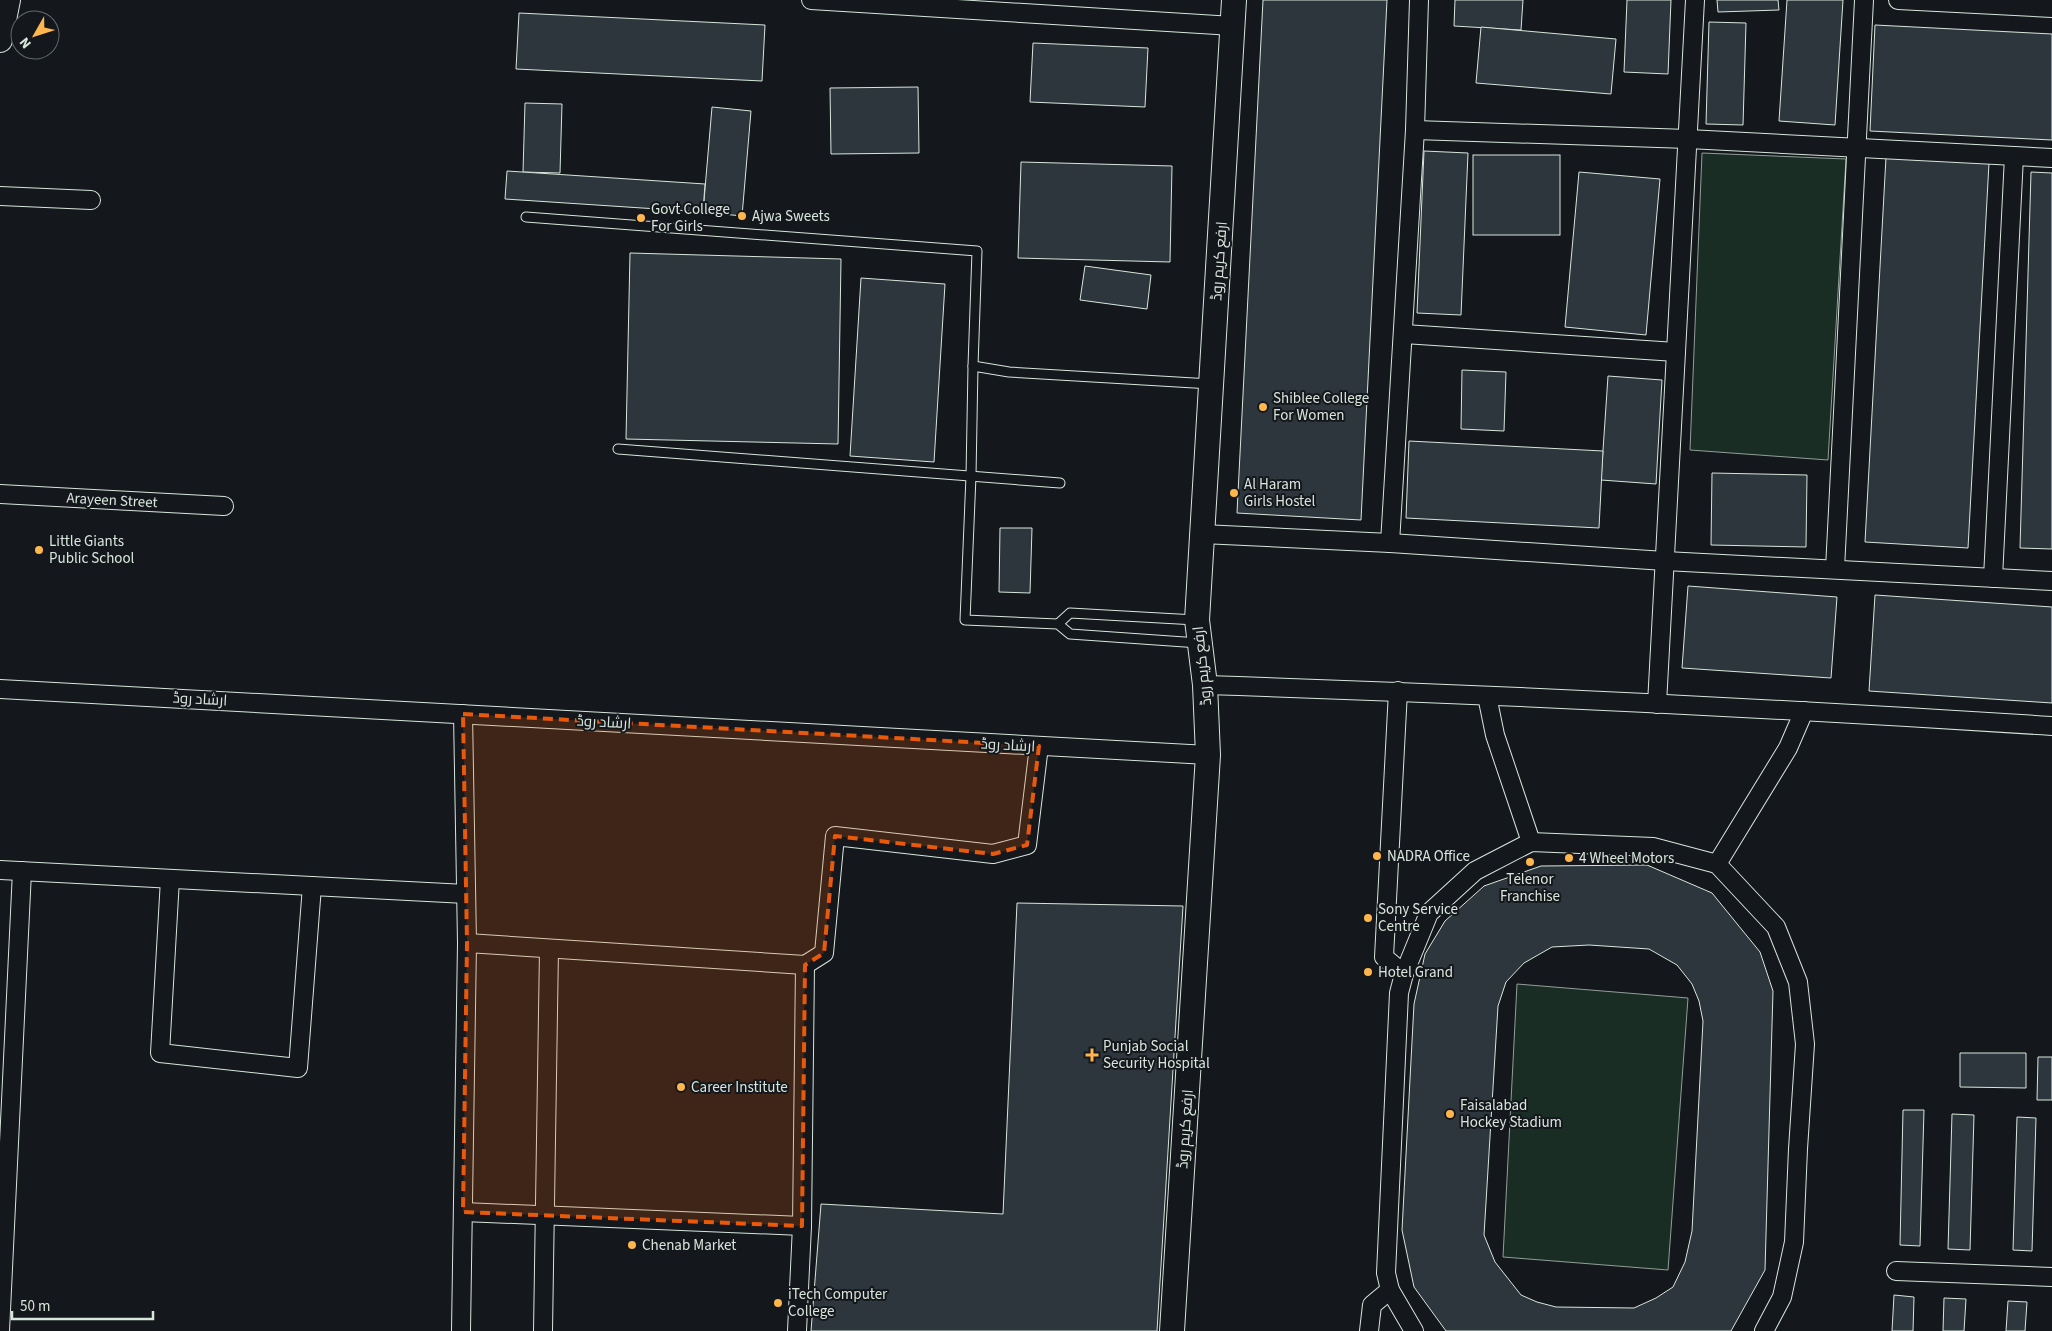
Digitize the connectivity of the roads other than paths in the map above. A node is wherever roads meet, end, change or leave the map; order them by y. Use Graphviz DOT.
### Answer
graph roads {
  1 [pos="8,0"];
  2 [pos="811,0"];
  3 [pos="1234,0"];
  4 [pos="1419,0"];
  5 [pos="1695,0"];
  6 [pos="1864,0"];
  7 [pos="1898,0"];
  8 [pos="878,2"];
  9 [pos="2052,8"];
  10 [pos="1233,26"];
  11 [pos="0,40"];
  12 [pos="1415,130"];
  13 [pos="1688,139"];
  14 [pos="1855,148"];
  15 [pos="2014,156"];
  16 [pos="2052,158"];
  17 [pos="0,196"];
  18 [pos="92,200"];
  19 [pos="526,217"];
  20 [pos="1404,334"];
  21 [pos="1676,352"];
  22 [pos="973,366"];
  23 [pos="1211,384"];
  24 [pos="618,449"];
  25 [pos="971,476"];
  26 [pos="1060,483"];
  27 [pos="0,494"];
  28 [pos="224,506"];
  29 [pos="1202,534"];
  30 [pos="1390,543"];
  31 [pos="1665,561"];
  32 [pos="1835,570"];
  33 [pos="1994,578"];
  34 [pos="2052,580"];
  35 [pos="1197,620"];
  36 [pos="1058,624"];
  37 [pos="1200,643"];
  38 [pos="1206,685"];
  39 [pos="0,688"];
  40 [pos="1398,691"];
  41 [pos="1487,696"];
  42 [pos="1657,704"];
  43 [pos="1804,710"];
  44 [pos="463,714"];
  45 [pos="2052,726"];
  46 [pos="1039,746"];
  47 [pos="1208,755"];
  48 [pos="1531,842"];
  49 [pos="1717,864"];
  50 [pos="0,870"];
  51 [pos="22,871"];
  52 [pos="170,879"];
  53 [pos="312,886"];
  54 [pos="466,894"];
  55 [pos="468,943"];
  56 [pos="549,949"];
  57 [pos="805,965"];
  58 [pos="1404,974"];
  59 [pos="463,1212"];
  60 [pos="545,1215"];
  61 [pos="802,1226"];
  62 [pos="1896,1272"];
  63 [pos="2052,1277"];
  64 [pos="1390,1290"];
  65 [pos="0,1331"];
  66 [pos="461,1331"];
  67 [pos="543,1331"];
  68 [pos="798,1331"];
  69 [pos="1172,1331"];
  70 [pos="1369,1331"];
  71 [pos="1414,1331"];
  72 [pos="1764,1331"];
  1 -- 11 [label="street"];
  2 -- 8 [label="street"];
  3 -- 10 [label="street, ارفع کریم روڈ"];
  4 -- 12 [label="street"];
  5 -- 13 [label="street"];
  6 -- 14 [label="street"];
  7 -- 9 [label="street"];
  8 -- 10 [label="street"];
  10 -- 23 [label="street, ارفع کریم روڈ"];
  12 -- 13 [label="street"];
  12 -- 20 [label="street"];
  13 -- 14 [label="street"];
  13 -- 21 [label="street"];
  14 -- 15 [label="street"];
  14 -- 32 [label="street"];
  15 -- 16 [label="street"];
  15 -- 33 [label="street"];
  17 -- 18 [label="street"];
  19 -- 22 [label="lane"];
  20 -- 21 [label="street"];
  20 -- 30 [label="street"];
  21 -- 31 [label="street"];
  22 -- 23 [label="lane"];
  22 -- 25 [label="lane"];
  23 -- 29 [label="street, ارفع کریم روڈ"];
  24 -- 25 [label="lane"];
  25 -- 26 [label="lane"];
  25 -- 36 [label="lane"];
  27 -- 28 [label="street, Arayeen Street"];
  29 -- 30 [label="street"];
  29 -- 35 [label="street, ارفع کریم روڈ"];
  30 -- 31 [label="street"];
  31 -- 32 [label="street"];
  31 -- 42 [label="street"];
  32 -- 33 [label="street"];
  33 -- 34 [label="street"];
  35 -- 36 [label="lane"];
  35 -- 37 [label="street, ارفع کریم روڈ"];
  36 -- 37 [label="lane"];
  37 -- 38 [label="street, ارفع کریم روڈ"];
  38 -- 40 [label="street"];
  38 -- 47 [label="street, ارفع کریم روڈ"];
  39 -- 44 [label="street, ارشاد روڈ"];
  40 -- 41 [label="street"];
  40 -- 58 [label="street"];
  41 -- 42 [label="street"];
  41 -- 48 [label="street"];
  42 -- 43 [label="street"];
  43 -- 45 [label="street"];
  43 -- 49 [label="street"];
  44 -- 46 [label="street, ارشاد روڈ"];
  44 -- 54 [label="street"];
  46 -- 47 [label="street, ارشاد روڈ"];
  46 -- 57 [label="street"];
  47 -- 69 [label="street, ارفع کریم روڈ"];
  48 -- 49 [label="street"];
  48 -- 58 [label="street"];
  49 -- 72 [label="street"];
  50 -- 51 [label="street"];
  51 -- 52 [label="street"];
  51 -- 65 [label="street"];
  52 -- 53 [label="street"];
  52 -- 53 [label="street"];
  53 -- 54 [label="street"];
  54 -- 55 [label="street"];
  55 -- 56 [label="street"];
  55 -- 59 [label="street"];
  56 -- 57 [label="street"];
  56 -- 60 [label="street"];
  57 -- 61 [label="street"];
  58 -- 64 [label="street"];
  59 -- 60 [label="street"];
  59 -- 66 [label="street"];
  60 -- 61 [label="street"];
  60 -- 67 [label="street"];
  61 -- 68 [label="street"];
  62 -- 63 [label="street"];
  64 -- 70 [label="street"];
  64 -- 71 [label="street"];
}
